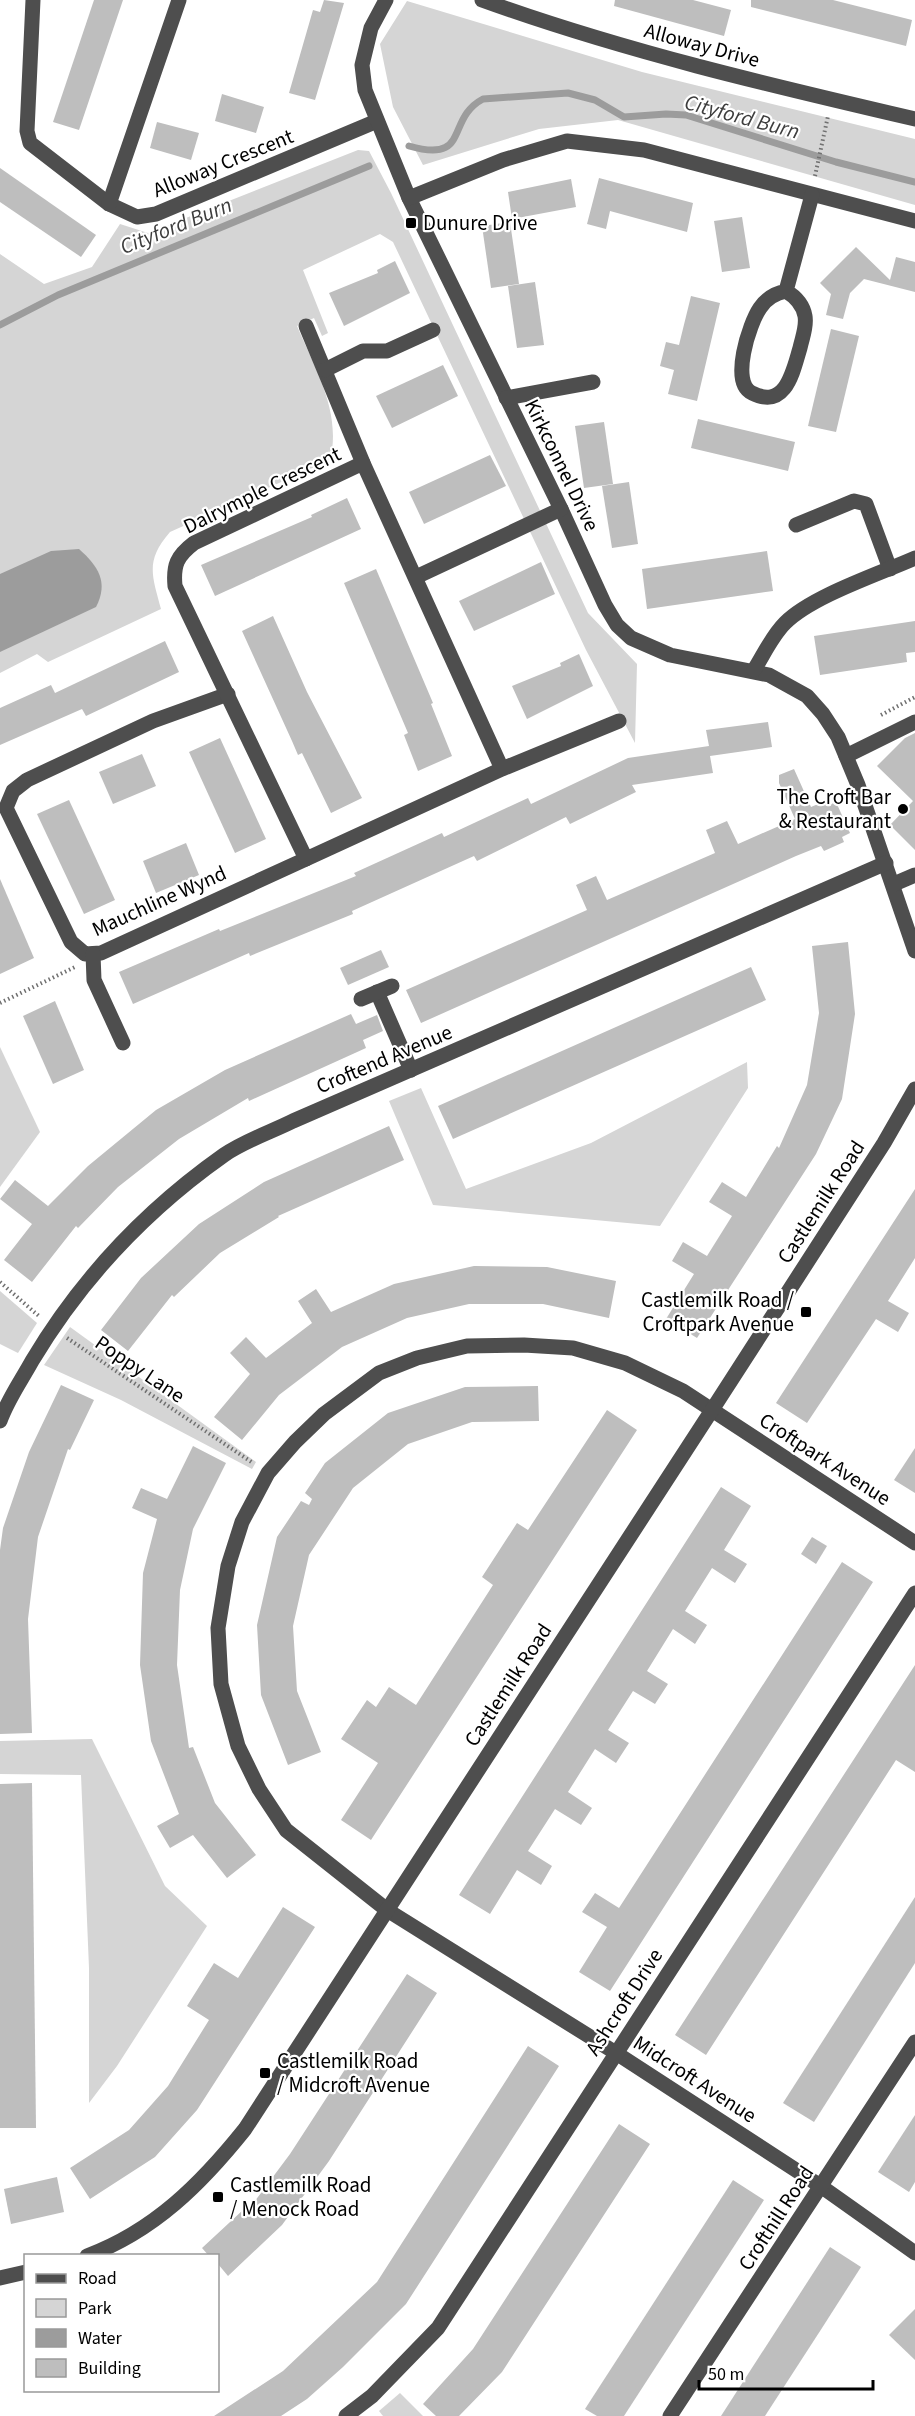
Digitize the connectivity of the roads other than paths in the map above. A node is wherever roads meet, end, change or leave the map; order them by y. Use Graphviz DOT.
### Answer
graph roads {
  1 [pos="33,0"];
  2 [pos="179,0"];
  3 [pos="386,0"];
  4 [pos="482,0"];
  5 [pos="915,119"];
  6 [pos="377,122"];
  7 [pos="812,195"];
  8 [pos="409,198"];
  9 [pos="109,204"];
  10 [pos="915,221"];
  11 [pos="786,291"];
  12 [pos="306,326"];
  13 [pos="433,330"];
  14 [pos="325,370"];
  15 [pos="593,382"];
  16 [pos="506,398"];
  17 [pos="363,464"];
  18 [pos="561,510"];
  19 [pos="796,525"];
  20 [pos="915,558"];
  21 [pos="890,569"];
  22 [pos="416,576"];
  23 [pos="754,670"];
  24 [pos="228,694"];
  25 [pos="619,721"];
  26 [pos="915,722"];
  27 [pos="846,756"];
  28 [pos="502,769"];
  29 [pos="306,859"];
  30 [pos="886,863"];
  31 [pos="915,875"];
  32 [pos="894,884"];
  33 [pos="915,951"];
  34 [pos="89,954"];
  35 [pos="392,986"];
  36 [pos="377,992"];
  37 [pos="361,999"];
  38 [pos="123,1043"];
  39 [pos="411,1070"];
  40 [pos="915,1089"];
  41 [pos="712,1410"];
  42 [pos="0,1421"];
  43 [pos="268,1473"];
  44 [pos="915,1543"];
  45 [pos="915,1593"];
  46 [pos="387,1910"];
  47 [pos="915,2042"];
  48 [pos="616,2053"];
  49 [pos="822,2187"];
  50 [pos="915,2253"];
  51 [pos="92,2254"];
  52 [pos="24,2272"];
  53 [pos="0,2278"];
  54 [pos="346,2416"];
  55 [pos="670,2416"];
  1 -- 9 [label="street, Alloway Crescent"];
  2 -- 9 [label="street"];
  3 -- 6 [label="street, Kirkconnel Drive"];
  4 -- 5 [label="street, Alloway Drive"];
  6 -- 8 [label="street, Kirkconnel Drive"];
  6 -- 9 [label="street, Alloway Crescent"];
  7 -- 8 [label="street"];
  7 -- 10 [label="street"];
  7 -- 11 [label="street"];
  8 -- 16 [label="street, Kirkconnel Drive"];
  11 -- 11 [label="street"];
  12 -- 14 [label="street"];
  13 -- 14 [label="street"];
  14 -- 17 [label="street"];
  15 -- 16 [label="street"];
  16 -- 18 [label="street, Kirkconnel Drive"];
  17 -- 22 [label="street, Dalrymple Crescent"];
  17 -- 24 [label="street, Dalrymple Crescent"];
  18 -- 22 [label="street"];
  18 -- 23 [label="street, Kirkconnel Drive"];
  19 -- 21 [label="street"];
  20 -- 21 [label="street"];
  21 -- 23 [label="street"];
  22 -- 28 [label="street, Dalrymple Crescent"];
  23 -- 27 [label="street, Kirkconnel Drive"];
  24 -- 29 [label="street, Dalrymple Crescent"];
  24 -- 34 [label="street, Mauchline Wynd"];
  25 -- 28 [label="street"];
  26 -- 27 [label="street"];
  27 -- 30 [label="street, Kirkconnel Drive"];
  28 -- 29 [label="street"];
  29 -- 34 [label="street, Mauchline Wynd"];
  30 -- 32 [label="street, Kirkconnel Drive"];
  30 -- 39 [label="street, Croftend Avenue"];
  31 -- 32 [label="street"];
  32 -- 33 [label="street, Kirkconnel Drive"];
  34 -- 38 [label="street"];
  35 -- 36 [label="street"];
  36 -- 37 [label="street"];
  36 -- 39 [label="street"];
  39 -- 42 [label="street, Croftend Avenue"];
  40 -- 41 [label="street, Castlemilk Road"];
  41 -- 43 [label="street, Croftpark Avenue"];
  41 -- 44 [label="street, Croftpark Avenue"];
  41 -- 46 [label="street, Castlemilk Road"];
  43 -- 46 [label="street, Midcroft Avenue"];
  45 -- 48 [label="street, Ashcroft Drive"];
  46 -- 48 [label="street, Midcroft Avenue"];
  46 -- 51 [label="street, Castlemilk Road"];
  47 -- 49 [label="street, Crofthill Road"];
  48 -- 49 [label="street, Midcroft Avenue"];
  48 -- 54 [label="street, Ashcroft Drive"];
  49 -- 50 [label="street, Midcroft Avenue"];
  49 -- 55 [label="street, Crofthill Road"];
  52 -- 53 [label="street"];
}
